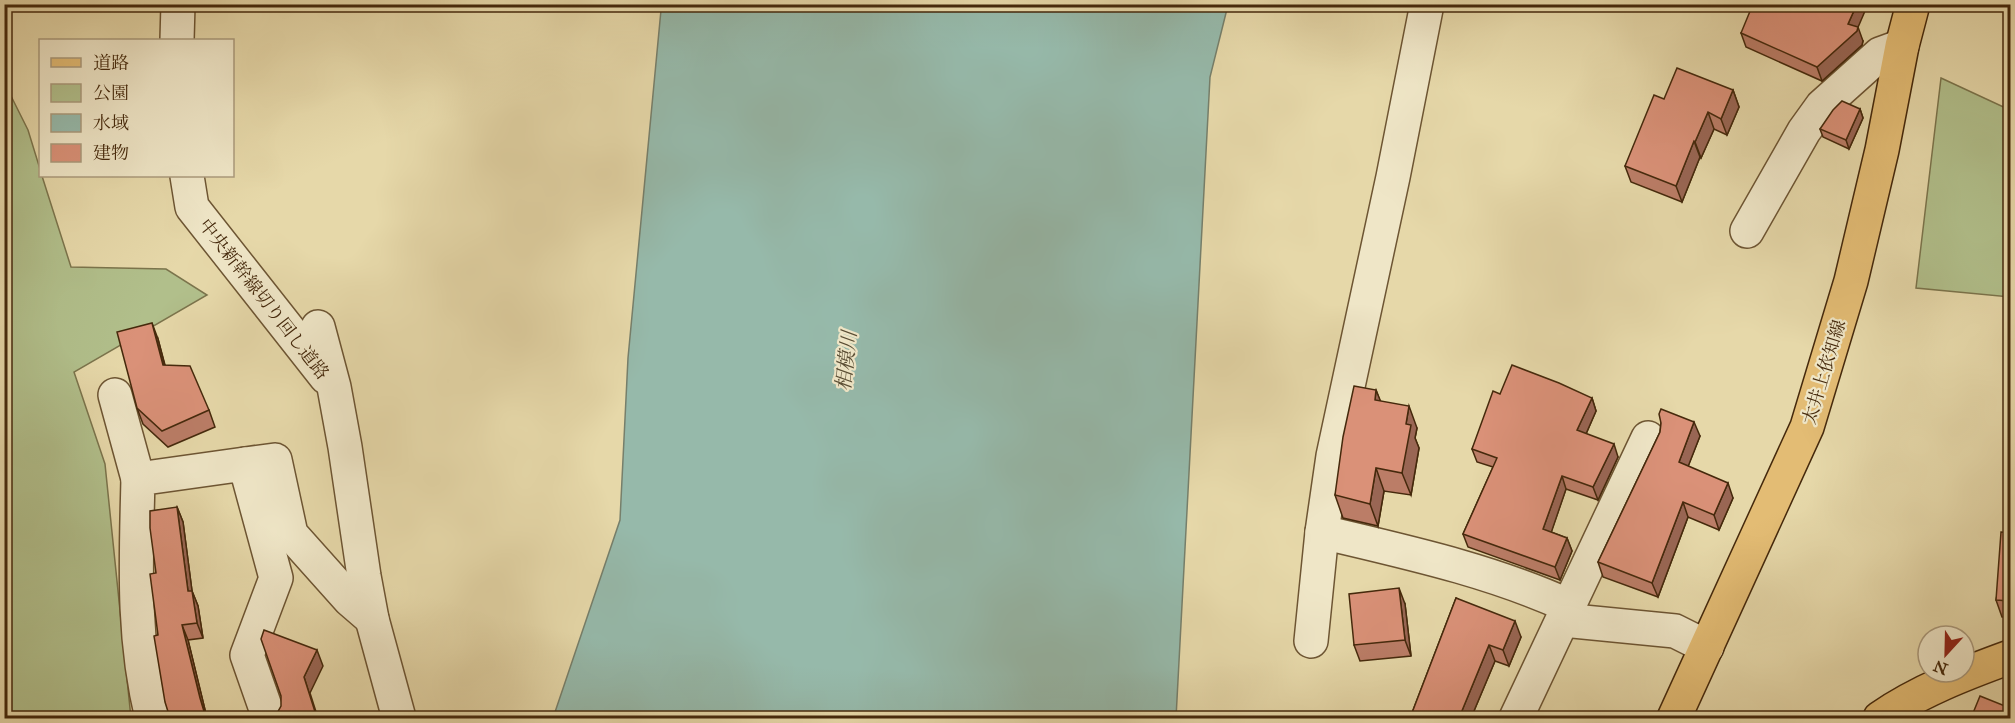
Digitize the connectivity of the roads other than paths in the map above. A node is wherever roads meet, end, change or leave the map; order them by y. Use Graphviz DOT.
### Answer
graph roads {
  1 [pos="178,4"];
  2 [pos="1427,4"];
  3 [pos="1913,4"];
  4 [pos="177,39"];
  5 [pos="1902,46"];
  6 [pos="187,177"];
  7 [pos="1747,231"];
  8 [pos="318,327"];
  9 [pos="334,387"];
  10 [pos="115,395"];
  11 [pos="1648,438"];
  12 [pos="245,464"];
  13 [pos="138,479"];
  14 [pos="1322,532"];
  15 [pos="1566,613"];
  16 [pos="372,619"];
  17 [pos="1311,641"];
  18 [pos="1707,647"];
  19 [pos="2010,657"];
  20 [pos="152,718"];
  21 [pos="269,718"];
  22 [pos="399,718"];
  23 [pos="1516,718"];
  24 [pos="1674,718"];
  25 [pos="1880,718"];
  1 -- 4 [label="street"];
  2 -- 14 [label="street"];
  3 -- 5 [label="main road, 太井上依知線"];
  5 -- 7 [label="street"];
  5 -- 18 [label="main road, 太井上依知線"];
  6 -- 9 [label="street, 中央新幹線切り回し道路"];
  8 -- 9 [label="street"];
  9 -- 16 [label="street"];
  10 -- 13 [label="street"];
  11 -- 15 [label="street"];
  12 -- 13 [label="street"];
  12 -- 16 [label="street"];
  12 -- 21 [label="street"];
  13 -- 20 [label="street"];
  14 -- 15 [label="street"];
  14 -- 17 [label="street"];
  15 -- 18 [label="street"];
  15 -- 23 [label="street"];
  16 -- 22 [label="street"];
  18 -- 24 [label="main road, 太井上依知線"];
  19 -- 25 [label="main road"];
}
